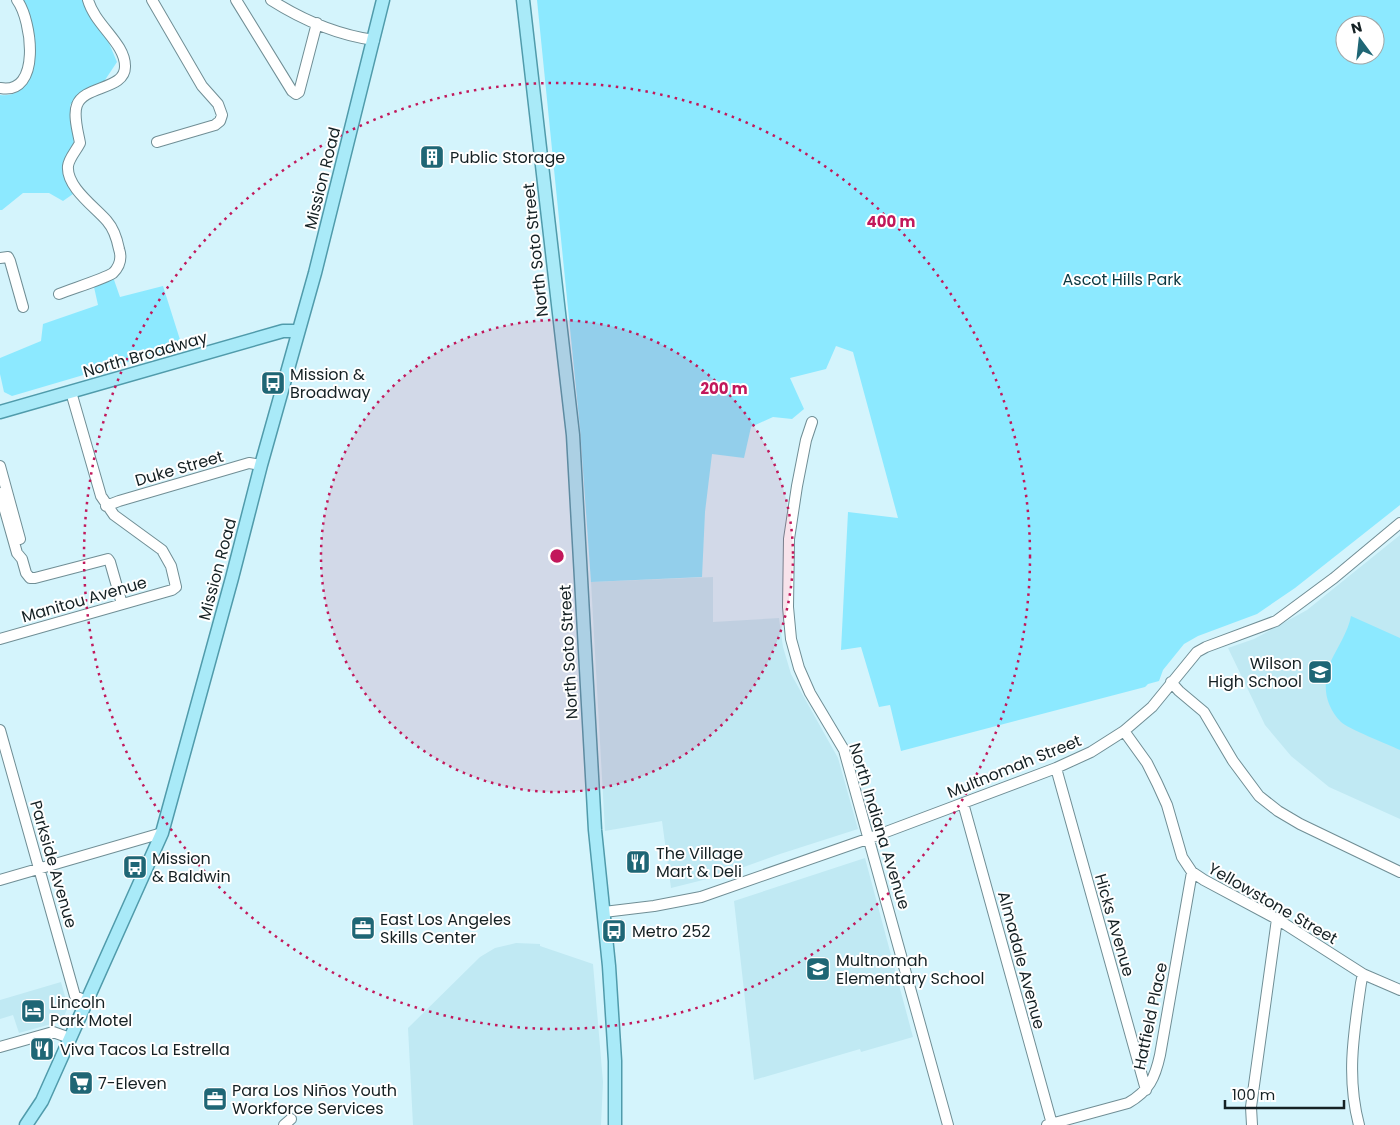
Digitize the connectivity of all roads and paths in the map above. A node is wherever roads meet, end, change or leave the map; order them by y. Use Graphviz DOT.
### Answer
graph roads {
  1 [pos="17,0"];
  2 [pos="88,0"];
  3 [pos="152,0"];
  4 [pos="236,0"];
  5 [pos="271,0"];
  6 [pos="383,0"];
  7 [pos="523,0"];
  8 [pos="317,23"];
  9 [pos="374,40"];
  10 [pos="0,88"];
  11 [pos="157,142"];
  12 [pos="0,258"];
  13 [pos="59,294"];
  14 [pos="23,307"];
  15 [pos="298,331"];
  16 [pos="71,392"];
  17 [pos="0,412"];
  18 [pos="812,422"];
  19 [pos="261,465"];
  20 [pos="0,466"];
  21 [pos="0,493"];
  22 [pos="106,506"];
  23 [pos="1400,523"];
  24 [pos="22,559"];
  25 [pos="122,604"];
  26 [pos="0,639"];
  27 [pos="1171,682"];
  28 [pos="0,730"];
  29 [pos="1124,731"];
  30 [pos="1056,768"];
  31 [pos="963,803"];
  32 [pos="162,833"];
  33 [pos="870,838"];
  34 [pos="40,868"];
  35 [pos="1192,872"];
  36 [pos="1400,872"];
  37 [pos="0,880"];
  38 [pos="604,912"];
  39 [pos="1277,919"];
  40 [pos="1364,974"];
  41 [pos="1400,990"];
  42 [pos="86,1001"];
  43 [pos="70,1038"];
  44 [pos="0,1048"];
  45 [pos="1146,1090"];
  46 [pos="1050,1124"];
  47 [pos="26,1125"];
  48 [pos="616,1125"];
  49 [pos="948,1125"];
  50 [pos="1252,1125"];
  51 [pos="1359,1125"];
  1 -- 10 [label="street"];
  2 -- 13 [label="street"];
  3 -- 11 [label="street"];
  4 -- 8 [label="street"];
  5 -- 8 [label="street"];
  6 -- 9 [label="main road, Mission Road"];
  7 -- 38 [label="main road, North Soto Street"];
  8 -- 9 [label="street"];
  9 -- 15 [label="main road, Mission Road"];
  12 -- 14 [label="street"];
  15 -- 16 [label="main road, North Broadway"];
  15 -- 19 [label="main road, Mission Road"];
  16 -- 17 [label="main road, North Broadway"];
  16 -- 22 [label="street"];
  18 -- 33 [label="street, North Indiana Avenue"];
  19 -- 22 [label="street, Duke Street"];
  19 -- 32 [label="main road, Mission Road"];
  20 -- 24 [label="street"];
  21 -- 24 [label="street"];
  22 -- 25 [label="street, Manitou Avenue"];
  23 -- 27 [label="street, Multnomah Street"];
  24 -- 25 [label="street"];
  25 -- 26 [label="street, Manitou Avenue"];
  27 -- 29 [label="street, Multnomah Street"];
  27 -- 36 [label="street"];
  28 -- 34 [label="street, Parkside Avenue"];
  29 -- 30 [label="street, Multnomah Street"];
  29 -- 35 [label="street, Yellowstone Street"];
  30 -- 31 [label="street, Multnomah Street"];
  30 -- 45 [label="street, Hicks Avenue"];
  31 -- 33 [label="street, Multnomah Street"];
  31 -- 46 [label="street, Almadale Avenue"];
  32 -- 34 [label="street"];
  32 -- 42 [label="main road, Mission Road"];
  33 -- 38 [label="street, Multnomah Street"];
  33 -- 49 [label="street, North Indiana Avenue"];
  34 -- 37 [label="street"];
  34 -- 42 [label="street, Parkside Avenue"];
  35 -- 39 [label="street, Yellowstone Street"];
  35 -- 45 [label="street, Hatfield Place"];
  38 -- 48 [label="main road, North Soto Street"];
  39 -- 40 [label="street, Yellowstone Street"];
  39 -- 50 [label="street"];
  40 -- 41 [label="street, Yellowstone Street"];
  40 -- 51 [label="street"];
  42 -- 43 [label="main road, Mission Road"];
  43 -- 44 [label="street"];
  43 -- 47 [label="main road, Mission Road"];
  45 -- 46 [label="street, Hatfield Place"];
}
